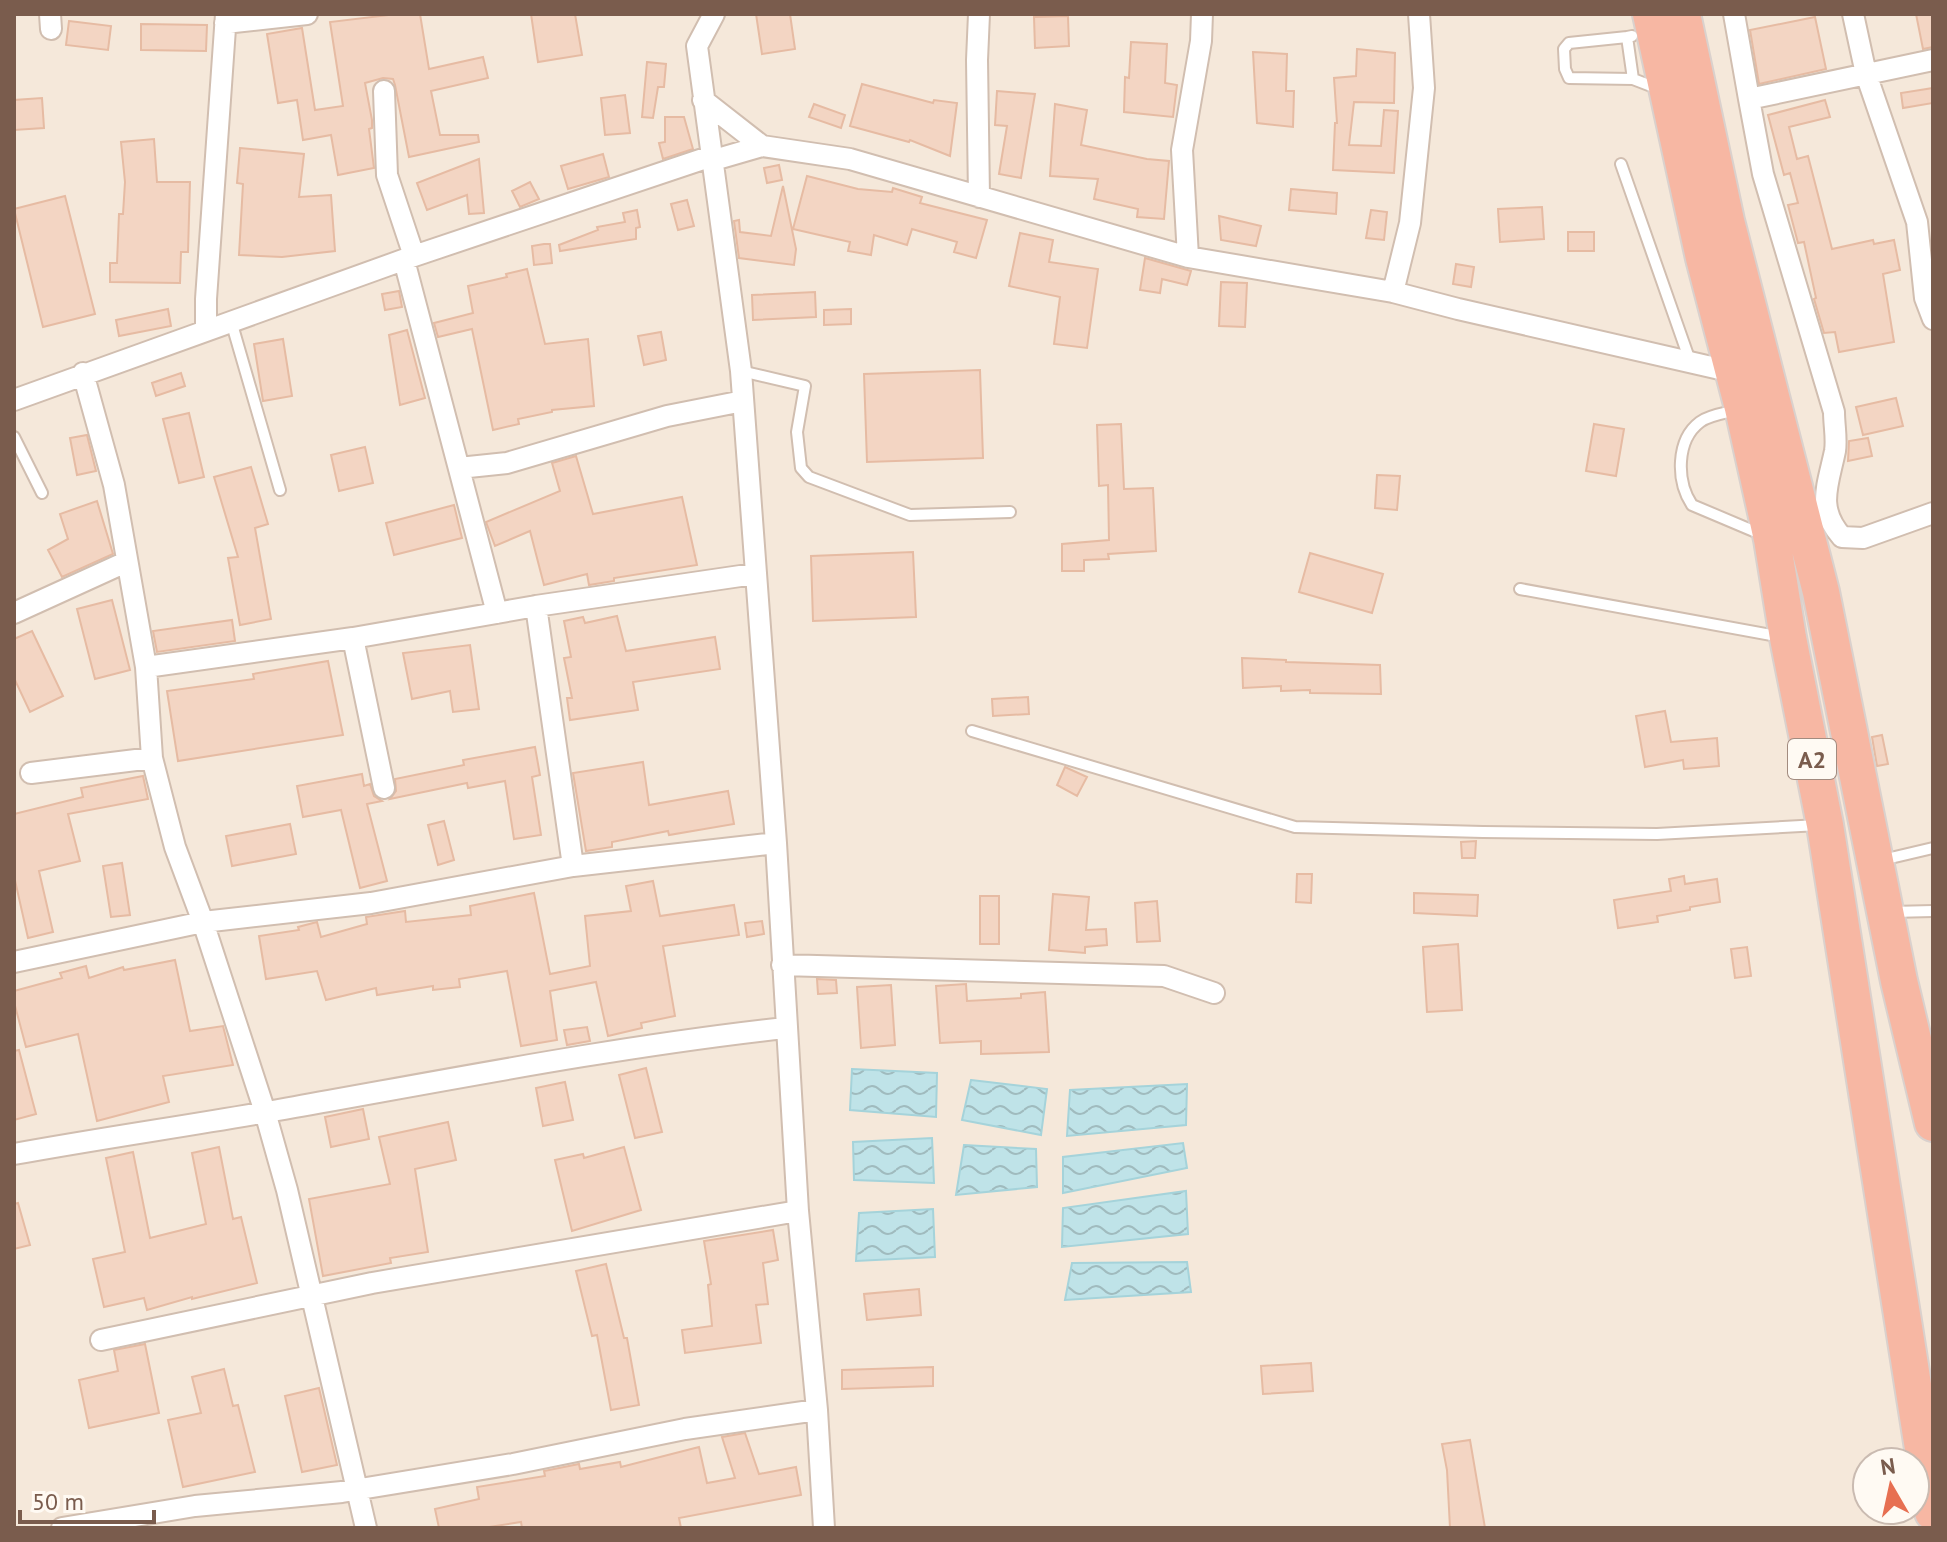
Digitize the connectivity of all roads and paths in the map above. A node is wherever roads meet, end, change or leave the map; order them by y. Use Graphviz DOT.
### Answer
graph roads {
  1 [pos="307,14"];
  2 [pos="714,14"];
  3 [pos="979,14"];
  4 [pos="1202,14"];
  5 [pos="1419,14"];
  6 [pos="1734,14"];
  7 [pos="1853,14"];
  8 [pos="226,18"];
  9 [pos="1653,24"];
  10 [pos="1933,60"];
  11 [pos="1866,74"];
  12 [pos="1633,79"];
  13 [pos="384,91"];
  14 [pos="1666,91"];
  15 [pos="1749,99"];
  16 [pos="703,100"];
  17 [pos="762,146"];
  18 [pos="714,160"];
  19 [pos="1621,164"];
  20 [pos="979,197"];
  21 [pos="1188,257"];
  22 [pos="409,258"];
  23 [pos="1393,292"];
  24 [pos="1933,319"];
  25 [pos="231,321"];
  26 [pos="206,330"];
  27 [pos="1690,361"];
  28 [pos="741,371"];
  29 [pos="1733,372"];
  30 [pos="83,373"];
  31 [pos="14,400"];
  32 [pos="743,401"];
  33 [pos="1743,408"];
  34 [pos="14,437"];
  35 [pos="459,468"];
  36 [pos="280,490"];
  37 [pos="42,493"];
  38 [pos="1010,512"];
  39 [pos="1933,513"];
  40 [pos="1772,539"];
  41 [pos="126,562"];
  42 [pos="754,574"];
  43 [pos="1520,589"];
  44 [pos="536,606"];
  45 [pos="14,613"];
  46 [pos="497,613"];
  47 [pos="353,638"];
  48 [pos="1788,638"];
  49 [pos="146,667"];
  50 [pos="972,731"];
  51 [pos="152,758"];
  52 [pos="31,773"];
  53 [pos="384,788"];
  54 [pos="1825,825"];
  55 [pos="776,843"];
  56 [pos="1933,848"];
  57 [pos="1876,861"];
  58 [pos="573,866"];
  59 [pos="1933,911"];
  60 [pos="1885,913"];
  61 [pos="203,922"];
  62 [pos="14,962"];
  63 [pos="782,965"];
  64 [pos="1214,993"];
  65 [pos="785,1028"];
  66 [pos="1931,1104"];
  67 [pos="265,1112"];
  68 [pos="14,1154"];
  69 [pos="798,1211"];
  70 [pos="312,1296"];
  71 [pos="101,1340"];
  72 [pos="817,1410"];
  73 [pos="356,1489"];
  74 [pos="1933,1512"];
  75 [pos="62,1528"];
  76 [pos="366,1528"];
  77 [pos="824,1528"];
  1 -- 8 [label="street"];
  2 -- 16 [label="street"];
  3 -- 20 [label="street"];
  4 -- 21 [label="street"];
  5 -- 23 [label="street"];
  6 -- 15 [label="street"];
  7 -- 11 [label="street"];
  8 -- 26 [label="street"];
  9 -- 12 [label="lane"];
  9 -- 12 [label="lane"];
  9 -- 14 [label="highway, A2"];
  9 -- 57 [label="highway, A2"];
  10 -- 11 [label="street"];
  11 -- 15 [label="street"];
  11 -- 24 [label="street"];
  12 -- 14 [label="lane"];
  13 -- 22 [label="street"];
  14 -- 29 [label="highway, A2"];
  15 -- 39 [label="street"];
  16 -- 17 [label="street"];
  16 -- 18 [label="street"];
  17 -- 18 [label="street"];
  17 -- 20 [label="street"];
  18 -- 22 [label="street"];
  18 -- 28 [label="street"];
  19 -- 27 [label="lane"];
  20 -- 21 [label="street"];
  21 -- 23 [label="street"];
  22 -- 25 [label="street"];
  22 -- 35 [label="street"];
  23 -- 27 [label="street"];
  25 -- 26 [label="street"];
  25 -- 36 [label="lane"];
  26 -- 30 [label="street"];
  27 -- 29 [label="street"];
  28 -- 32 [label="street"];
  28 -- 38 [label="lane"];
  29 -- 33 [label="highway, A2"];
  30 -- 31 [label="street"];
  30 -- 41 [label="street"];
  32 -- 35 [label="street"];
  32 -- 42 [label="street"];
  33 -- 40 [label="highway, A2"];
  33 -- 40 [label="lane"];
  34 -- 37 [label="lane"];
  35 -- 46 [label="street"];
  40 -- 48 [label="highway, A2"];
  41 -- 45 [label="street"];
  41 -- 49 [label="street"];
  42 -- 44 [label="street"];
  42 -- 55 [label="street"];
  43 -- 48 [label="lane"];
  44 -- 46 [label="street"];
  44 -- 58 [label="street"];
  46 -- 47 [label="street"];
  47 -- 49 [label="street"];
  47 -- 53 [label="street"];
  48 -- 54 [label="highway, A2"];
  49 -- 51 [label="street"];
  50 -- 54 [label="lane"];
  51 -- 52 [label="street"];
  51 -- 61 [label="street"];
  54 -- 74 [label="highway, A2"];
  55 -- 58 [label="street"];
  55 -- 63 [label="street"];
  56 -- 57 [label="lane"];
  57 -- 60 [label="highway, A2"];
  58 -- 61 [label="street"];
  59 -- 60 [label="lane"];
  60 -- 66 [label="highway, A2"];
  61 -- 62 [label="street"];
  61 -- 67 [label="street"];
  63 -- 64 [label="street"];
  63 -- 65 [label="street"];
  65 -- 67 [label="street"];
  65 -- 69 [label="street"];
  67 -- 68 [label="street"];
  67 -- 70 [label="street"];
  69 -- 70 [label="street"];
  69 -- 72 [label="street"];
  70 -- 71 [label="street"];
  70 -- 73 [label="street"];
  72 -- 73 [label="street"];
  72 -- 77 [label="street"];
  73 -- 75 [label="street"];
  73 -- 76 [label="street"];
}
